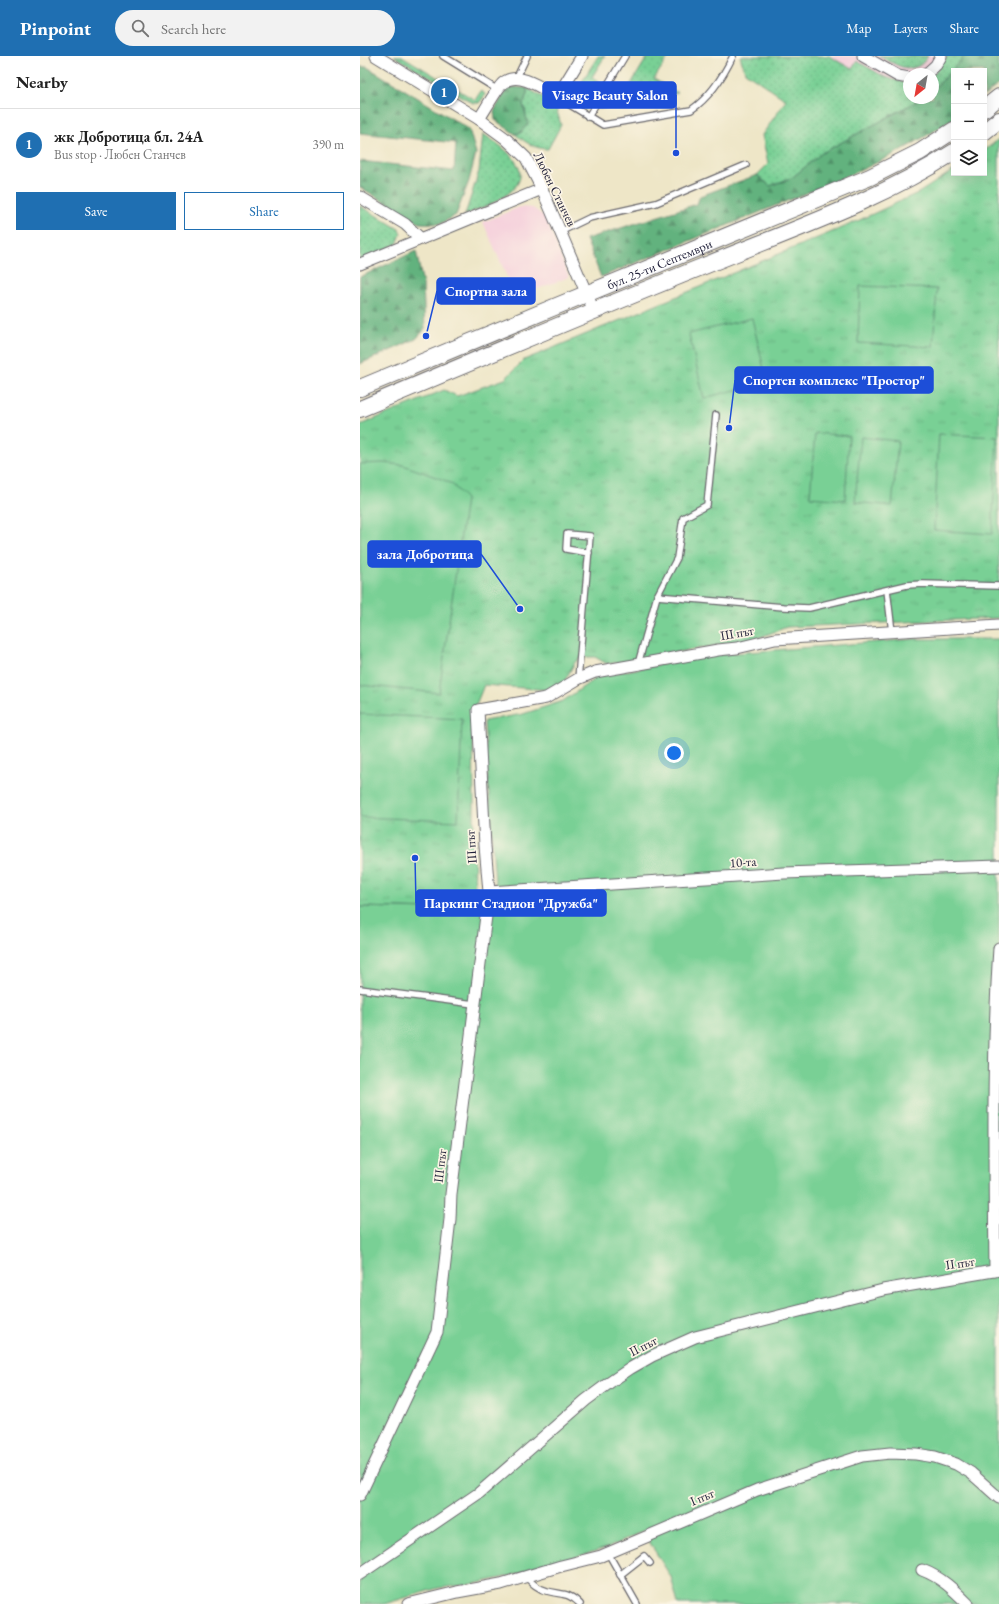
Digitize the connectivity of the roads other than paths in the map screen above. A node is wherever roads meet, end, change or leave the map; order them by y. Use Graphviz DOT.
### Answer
graph roads {
  1 [pos="376,56"];
  2 [pos="443,56"];
  3 [pos="527,56"];
  4 [pos="582,56"];
  5 [pos="625,56"];
  6 [pos="733,56"];
  7 [pos="863,56"];
  8 [pos="942,56"];
  9 [pos="933,68"];
  10 [pos="903,77"];
  11 [pos="516,79"];
  12 [pos="498,90"];
  13 [pos="557,97"];
  14 [pos="999,97"];
  15 [pos="987,107"];
  16 [pos="588,117"];
  17 [pos="479,119"];
  18 [pos="999,120"];
  19 [pos="987,130"];
  20 [pos="951,132"];
  21 [pos="951,154"];
  22 [pos="746,166"];
  23 [pos="542,189"];
  24 [pos="360,197"];
  25 [pos="560,232"];
  26 [pos="420,238"];
  27 [pos="360,264"];
  28 [pos="587,293"];
  29 [pos="594,311"];
  30 [pos="360,388"];
  31 [pos="360,409"];
  32 [pos="716,415"];
  33 [pos="589,553"];
  34 [pos="999,586"];
  35 [pos="887,590"];
  36 [pos="657,596"];
  37 [pos="999,625"];
  38 [pos="892,632"];
  39 [pos="638,664"];
  40 [pos="578,679"];
  41 [pos="999,866"];
  42 [pos="489,892"];
  43 [pos="999,948"];
  44 [pos="360,989"];
  45 [pos="474,1004"];
  46 [pos="997,1270"];
  47 [pos="360,1495"];
  48 [pos="999,1498"];
  49 [pos="608,1553"];
  50 [pos="650,1562"];
  51 [pos="922,1570"];
  52 [pos="360,1574"];
  53 [pos="620,1575"];
  54 [pos="526,1576"];
  55 [pos="436,1601"];
  56 [pos="408,1604"];
  57 [pos="580,1604"];
  58 [pos="637,1604"];
  59 [pos="968,1604"];
  1 -- 17 [label="street, Любен Станчев"];
  2 -- 12 [label="lane"];
  3 -- 11 [label="lane"];
  4 -- 13 [label="street"];
  5 -- 16 [label="lane"];
  6 -- 16 [label="lane"];
  7 -- 10 [label="street"];
  8 -- 9 [label="street"];
  11 -- 12 [label="street"];
  11 -- 13 [label="street"];
  12 -- 17 [label="street"];
  13 -- 16 [label="lane"];
  14 -- 15 [label="main road"];
  17 -- 23 [label="street, Любен Станчев"];
  18 -- 19 [label="main road"];
  20 -- 28 [label="main road, бул. 25-ти Септември"];
  21 -- 29 [label="main road, бул. 25-ти Септември"];
  22 -- 25 [label="lane"];
  23 -- 25 [label="street, Любен Станчев"];
  23 -- 26 [label="street"];
  24 -- 26 [label="street"];
  25 -- 28 [label="street, Любен Станчев"];
  26 -- 27 [label="street"];
  28 -- 29 [label="street, Любен Станчев"];
  28 -- 30 [label="main road, бул. 25-ти Септември"];
  29 -- 31 [label="main road, бул. 25-ти Септември"];
  32 -- 36 [label="lane"];
  33 -- 33 [label="lane"];
  33 -- 40 [label="lane"];
  34 -- 35 [label="lane"];
  35 -- 36 [label="lane"];
  35 -- 38 [label="lane"];
  36 -- 39 [label="lane"];
  37 -- 38 [label="street, ІІІ път"];
  38 -- 39 [label="street, ІІІ път"];
  39 -- 40 [label="street, ІІІ път"];
  40 -- 42 [label="street, ІІІ път"];
  41 -- 42 [label="street, 10-та"];
  42 -- 45 [label="street, ІІІ път"];
  43 -- 46 [label="street"];
  44 -- 45 [label="lane"];
  45 -- 47 [label="street, ІІІ път"];
  46 -- 52 [label="street, ІІ път"];
  48 -- 49 [label="street, І път"];
  49 -- 53 [label="lane"];
  49 -- 54 [label="street, І път"];
  50 -- 53 [label="lane"];
  51 -- 59 [label="street"];
  53 -- 58 [label="lane"];
  54 -- 55 [label="street, І път"];
  54 -- 57 [label="lane"];
  55 -- 56 [label="street, І път"];
}
